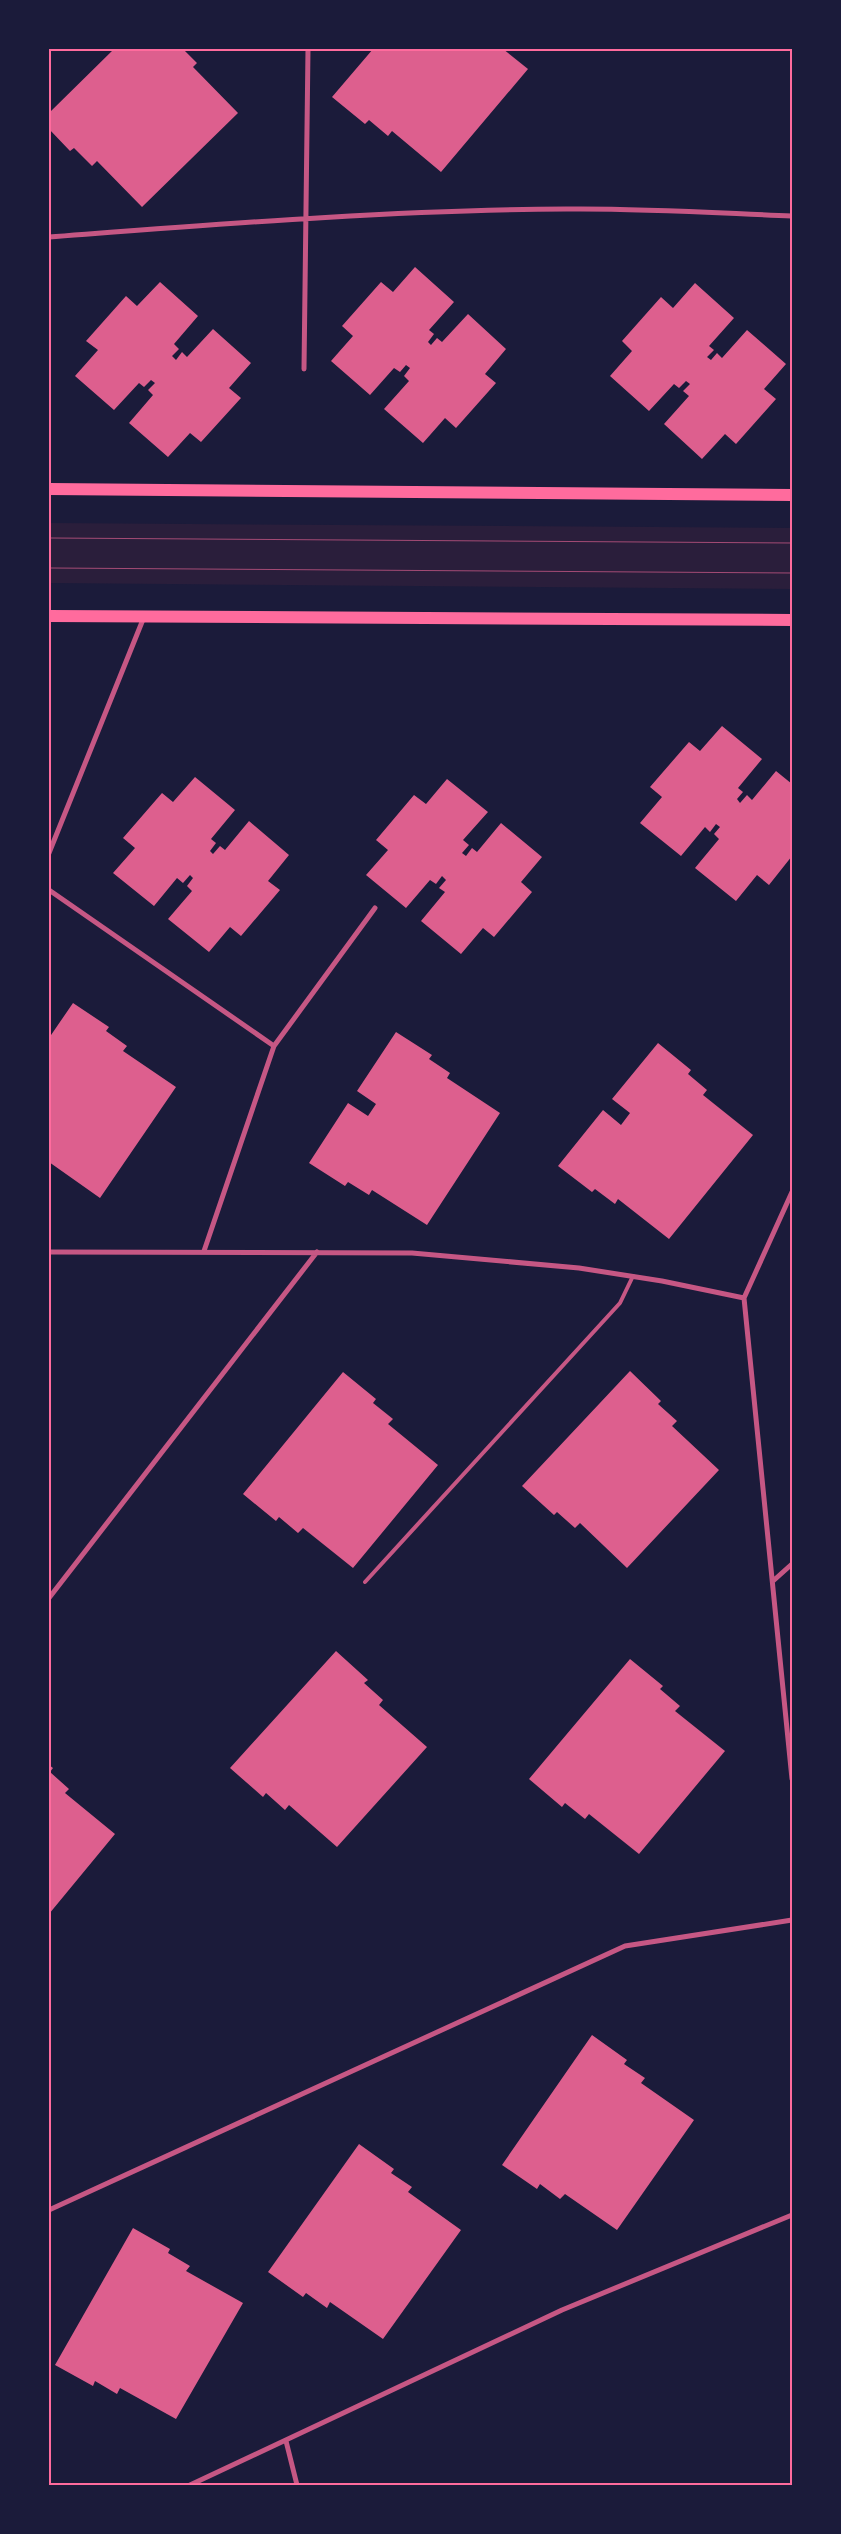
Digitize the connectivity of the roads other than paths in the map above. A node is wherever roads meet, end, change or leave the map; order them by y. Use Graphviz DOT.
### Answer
graph roads {
  1 [pos="308,49"];
  2 [pos="792,216"];
  3 [pos="306,218"];
  4 [pos="49,236"];
  5 [pos="304,369"];
  6 [pos="49,489"];
  7 [pos="792,495"];
  8 [pos="49,616"];
  9 [pos="144,616"];
  10 [pos="792,620"];
  11 [pos="49,853"];
  12 [pos="49,890"];
  13 [pos="375,908"];
  14 [pos="274,1046"];
  15 [pos="792,1192"];
  16 [pos="49,1252"];
  17 [pos="204,1252"];
  18 [pos="317,1252"];
  19 [pos="633,1276"];
  20 [pos="744,1298"];
  21 [pos="792,1564"];
  22 [pos="773,1581"];
  23 [pos="365,1582"];
  24 [pos="49,1598"];
  25 [pos="792,1779"];
  26 [pos="792,1920"];
  27 [pos="49,2210"];
  28 [pos="792,2215"];
  29 [pos="286,2441"];
  30 [pos="190,2485"];
  31 [pos="297,2485"];
  1 -- 3 [label="street"];
  2 -- 3 [label="street"];
  3 -- 4 [label="street"];
  3 -- 5 [label="street"];
  6 -- 7 [label="main road"];
  8 -- 9 [label="main road"];
  9 -- 10 [label="main road"];
  9 -- 11 [label="street"];
  12 -- 14 [label="street"];
  13 -- 14 [label="street"];
  14 -- 17 [label="street"];
  15 -- 20 [label="street"];
  16 -- 17 [label="street"];
  17 -- 18 [label="street"];
  18 -- 19 [label="street"];
  18 -- 24 [label="street"];
  19 -- 20 [label="street"];
  19 -- 23 [label="lane"];
  20 -- 22 [label="street"];
  21 -- 22 [label="street"];
  22 -- 25 [label="street"];
  26 -- 27 [label="street"];
  28 -- 29 [label="street"];
  29 -- 30 [label="street"];
  29 -- 31 [label="street"];
}
